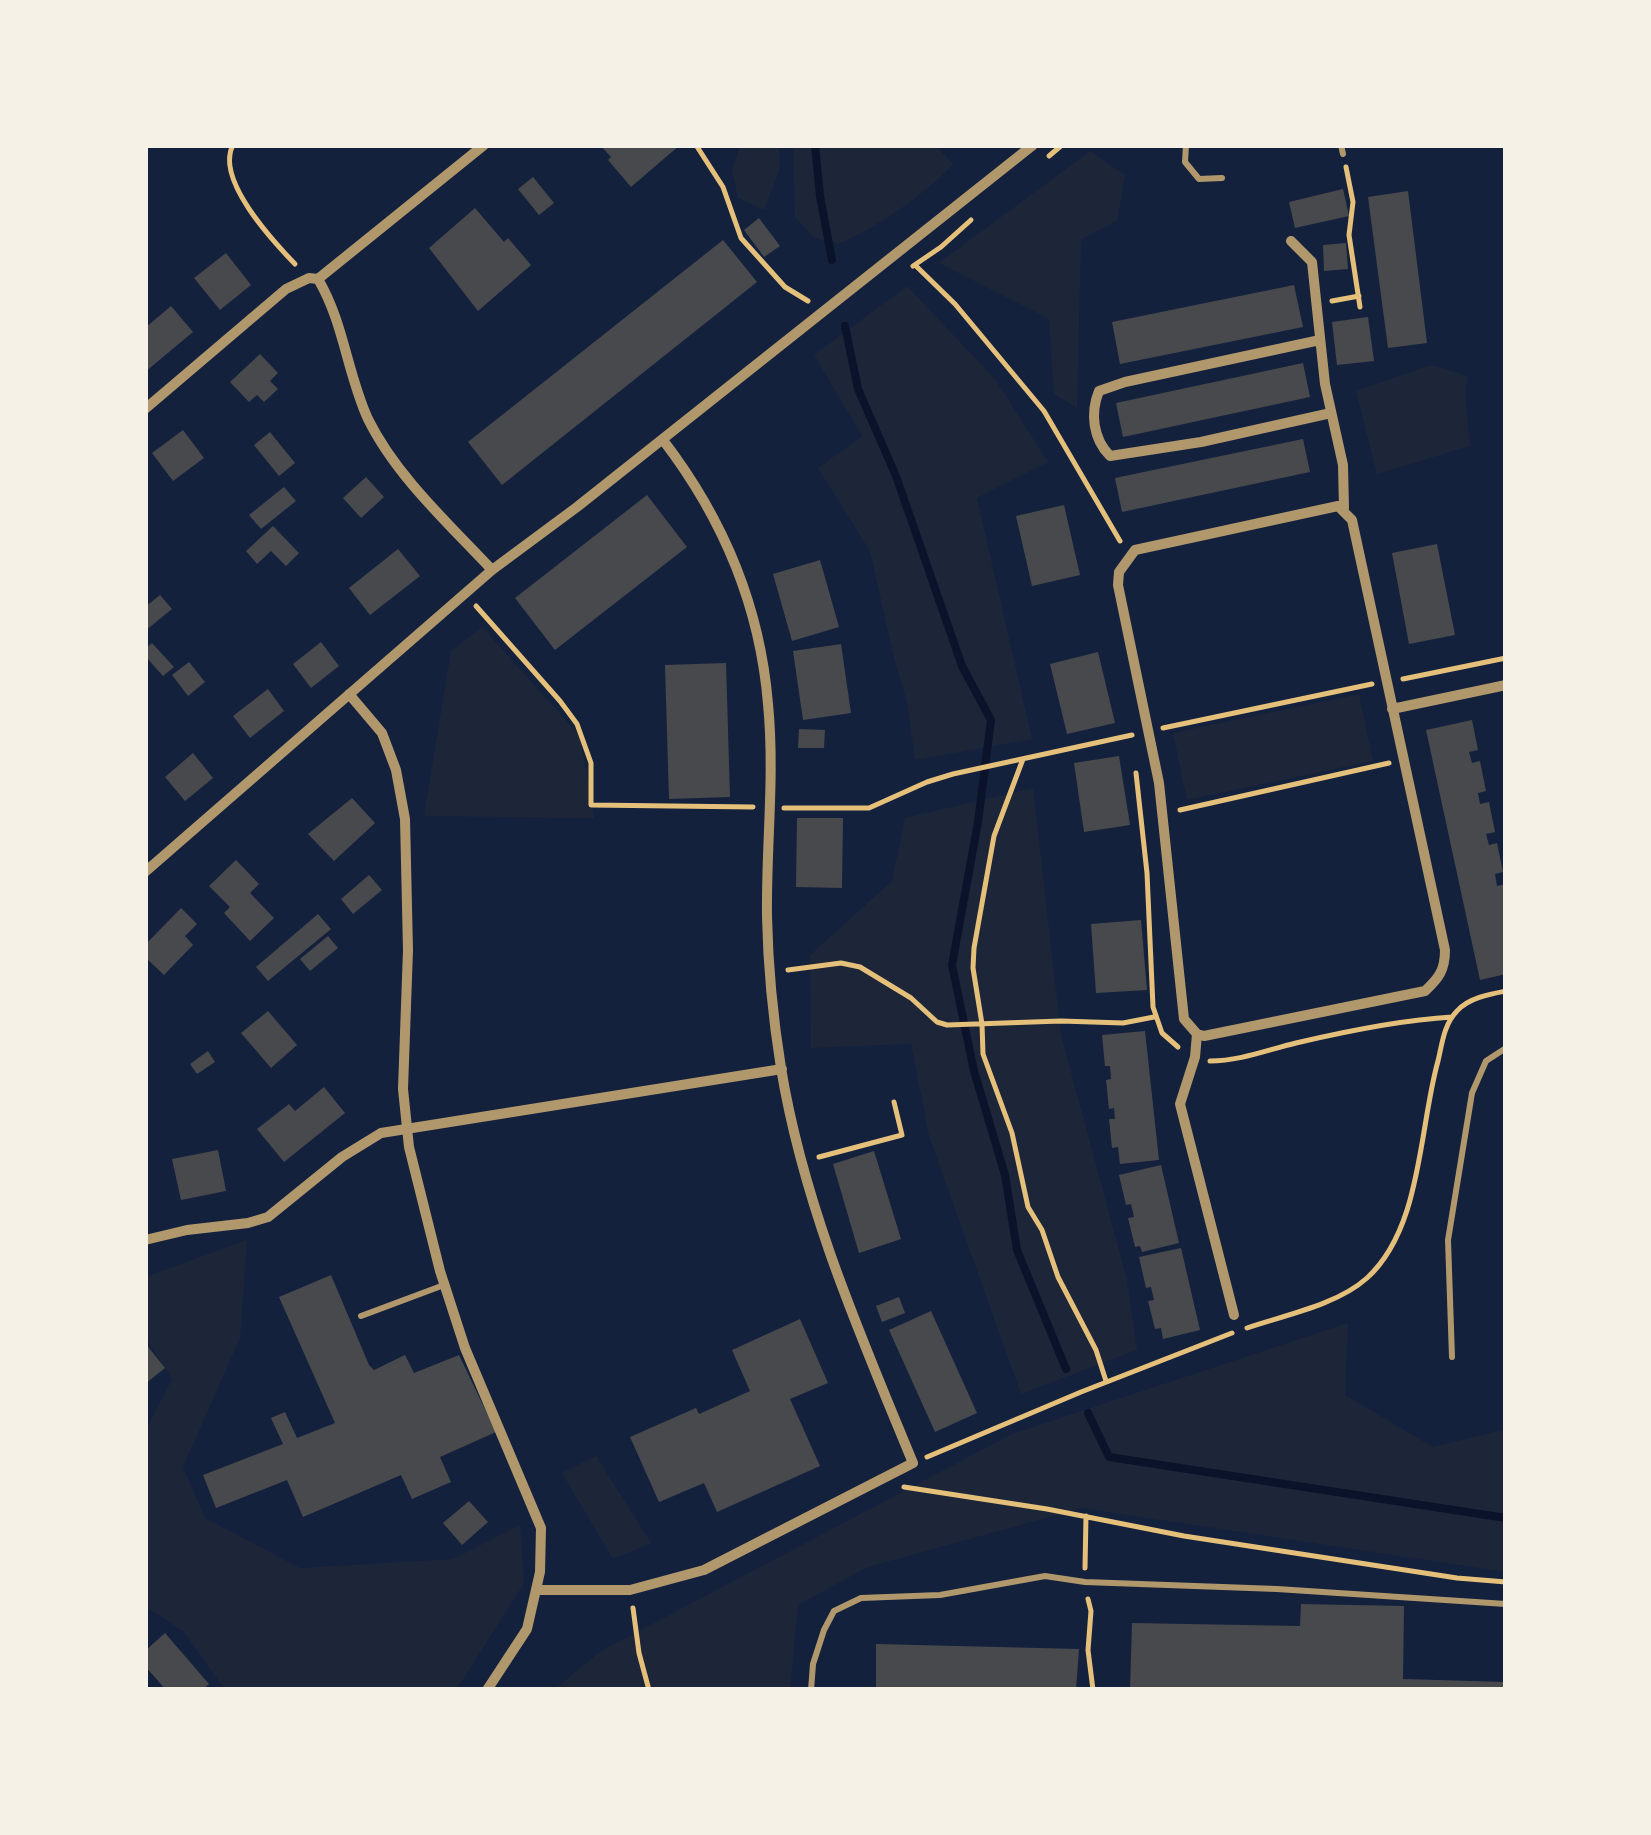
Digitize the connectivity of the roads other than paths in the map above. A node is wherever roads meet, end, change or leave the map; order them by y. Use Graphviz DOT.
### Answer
graph roads {
  1 [pos="484,145"];
  2 [pos="1034,145"];
  3 [pos="1186,145"];
  4 [pos="1222,178"];
  5 [pos="1291,241"];
  6 [pos="314,279"];
  7 [pos="1320,340"];
  8 [pos="145,409"];
  9 [pos="1331,413"];
  10 [pos="663,440"];
  11 [pos="1344,508"];
  12 [pos="492,570"];
  13 [pos="1506,685"];
  14 [pos="349,694"];
  15 [pos="1392,709"];
  16 [pos="145,872"];
  17 [pos="1197,1034"];
  18 [pos="1506,1048"];
  19 [pos="782,1069"];
  20 [pos="406,1129"];
  21 [pos="145,1240"];
  22 [pos="445,1285"];
  23 [pos="1234,1315"];
  24 [pos="361,1316"];
  25 [pos="1452,1357"];
  26 [pos="536,1590"];
  27 [pos="1506,1604"];
  28 [pos="487,1690"];
  29 [pos="812,1690"];
  1 -- 6 [label="street"];
  2 -- 10 [label="street"];
  3 -- 4 [label="lane"];
  5 -- 7 [label="street"];
  6 -- 8 [label="street"];
  6 -- 12 [label="street"];
  7 -- 9 [label="street"];
  7 -- 9 [label="street"];
  9 -- 11 [label="street"];
  10 -- 12 [label="street"];
  10 -- 19 [label="street"];
  11 -- 15 [label="street"];
  11 -- 17 [label="street"];
  12 -- 14 [label="street"];
  13 -- 15 [label="street"];
  14 -- 16 [label="street"];
  14 -- 20 [label="street"];
  15 -- 17 [label="street"];
  17 -- 23 [label="street"];
  18 -- 25 [label="lane"];
  19 -- 20 [label="street"];
  19 -- 26 [label="street"];
  20 -- 21 [label="street"];
  20 -- 22 [label="street"];
  22 -- 24 [label="lane"];
  22 -- 26 [label="street"];
  26 -- 28 [label="street"];
  27 -- 29 [label="lane"];
}
